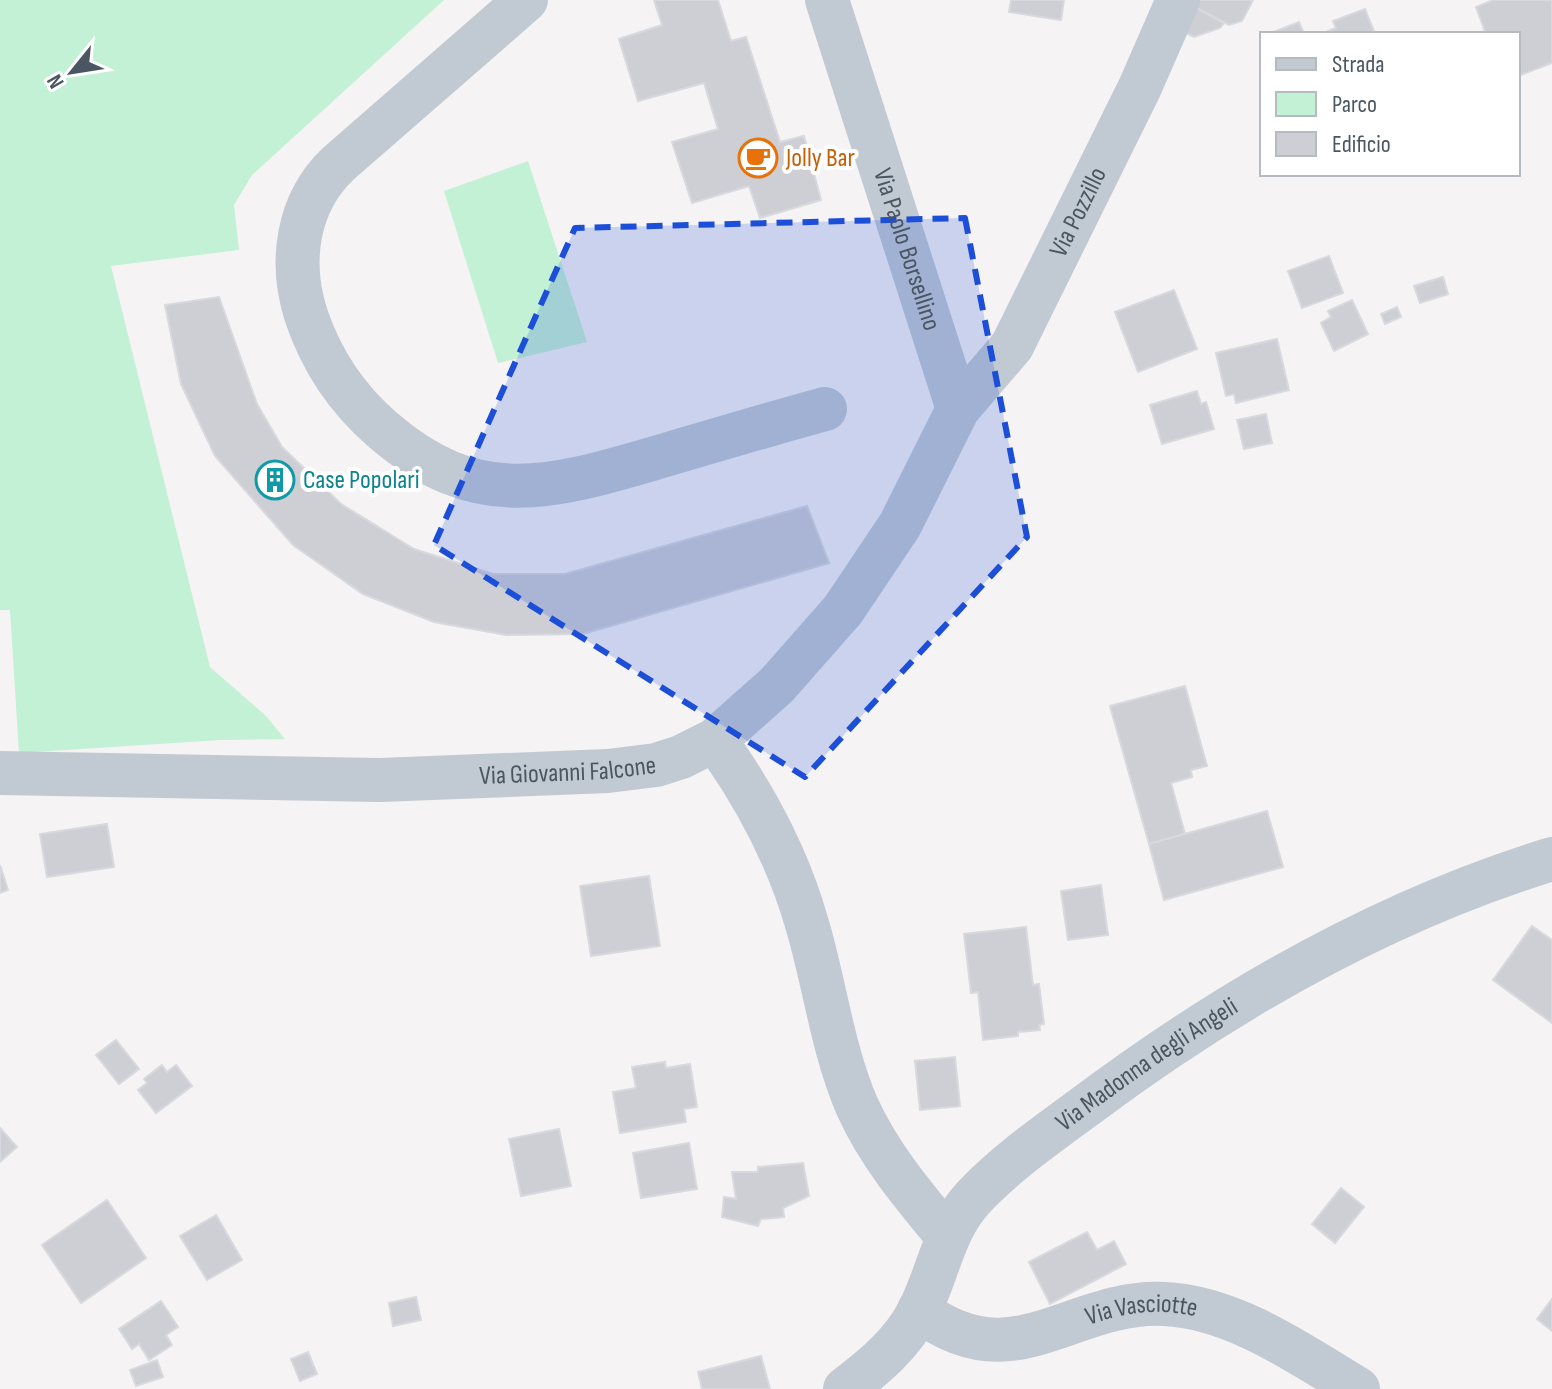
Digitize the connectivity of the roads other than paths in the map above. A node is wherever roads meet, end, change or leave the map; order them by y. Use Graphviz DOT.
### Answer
graph roads {
  1 [pos="526,0"];
  2 [pos="827,0"];
  3 [pos="1178,0"];
  4 [pos="825,409"];
  5 [pos="958,409"];
  6 [pos="715,740"];
  7 [pos="0,773"];
  8 [pos="1543,872"];
  9 [pos="947,1236"];
  10 [pos="919,1310"];
  11 [pos="845,1389"];
  12 [pos="1358,1389"];
  1 -- 4 [label="street"];
  2 -- 5 [label="street, Via Paolo Borsellino"];
  3 -- 5 [label="street, Via Pozzillo"];
  5 -- 6 [label="street, Via Giovanni Falcone"];
  6 -- 7 [label="street, Via Giovanni Falcone"];
  6 -- 9 [label="street"];
  8 -- 9 [label="street, Via Madonna degli Angeli"];
  9 -- 10 [label="street, Via Madonna degli Angeli"];
  10 -- 11 [label="street, Via Madonna degli Angeli"];
  10 -- 12 [label="street, Via Vasciotte"];
}
